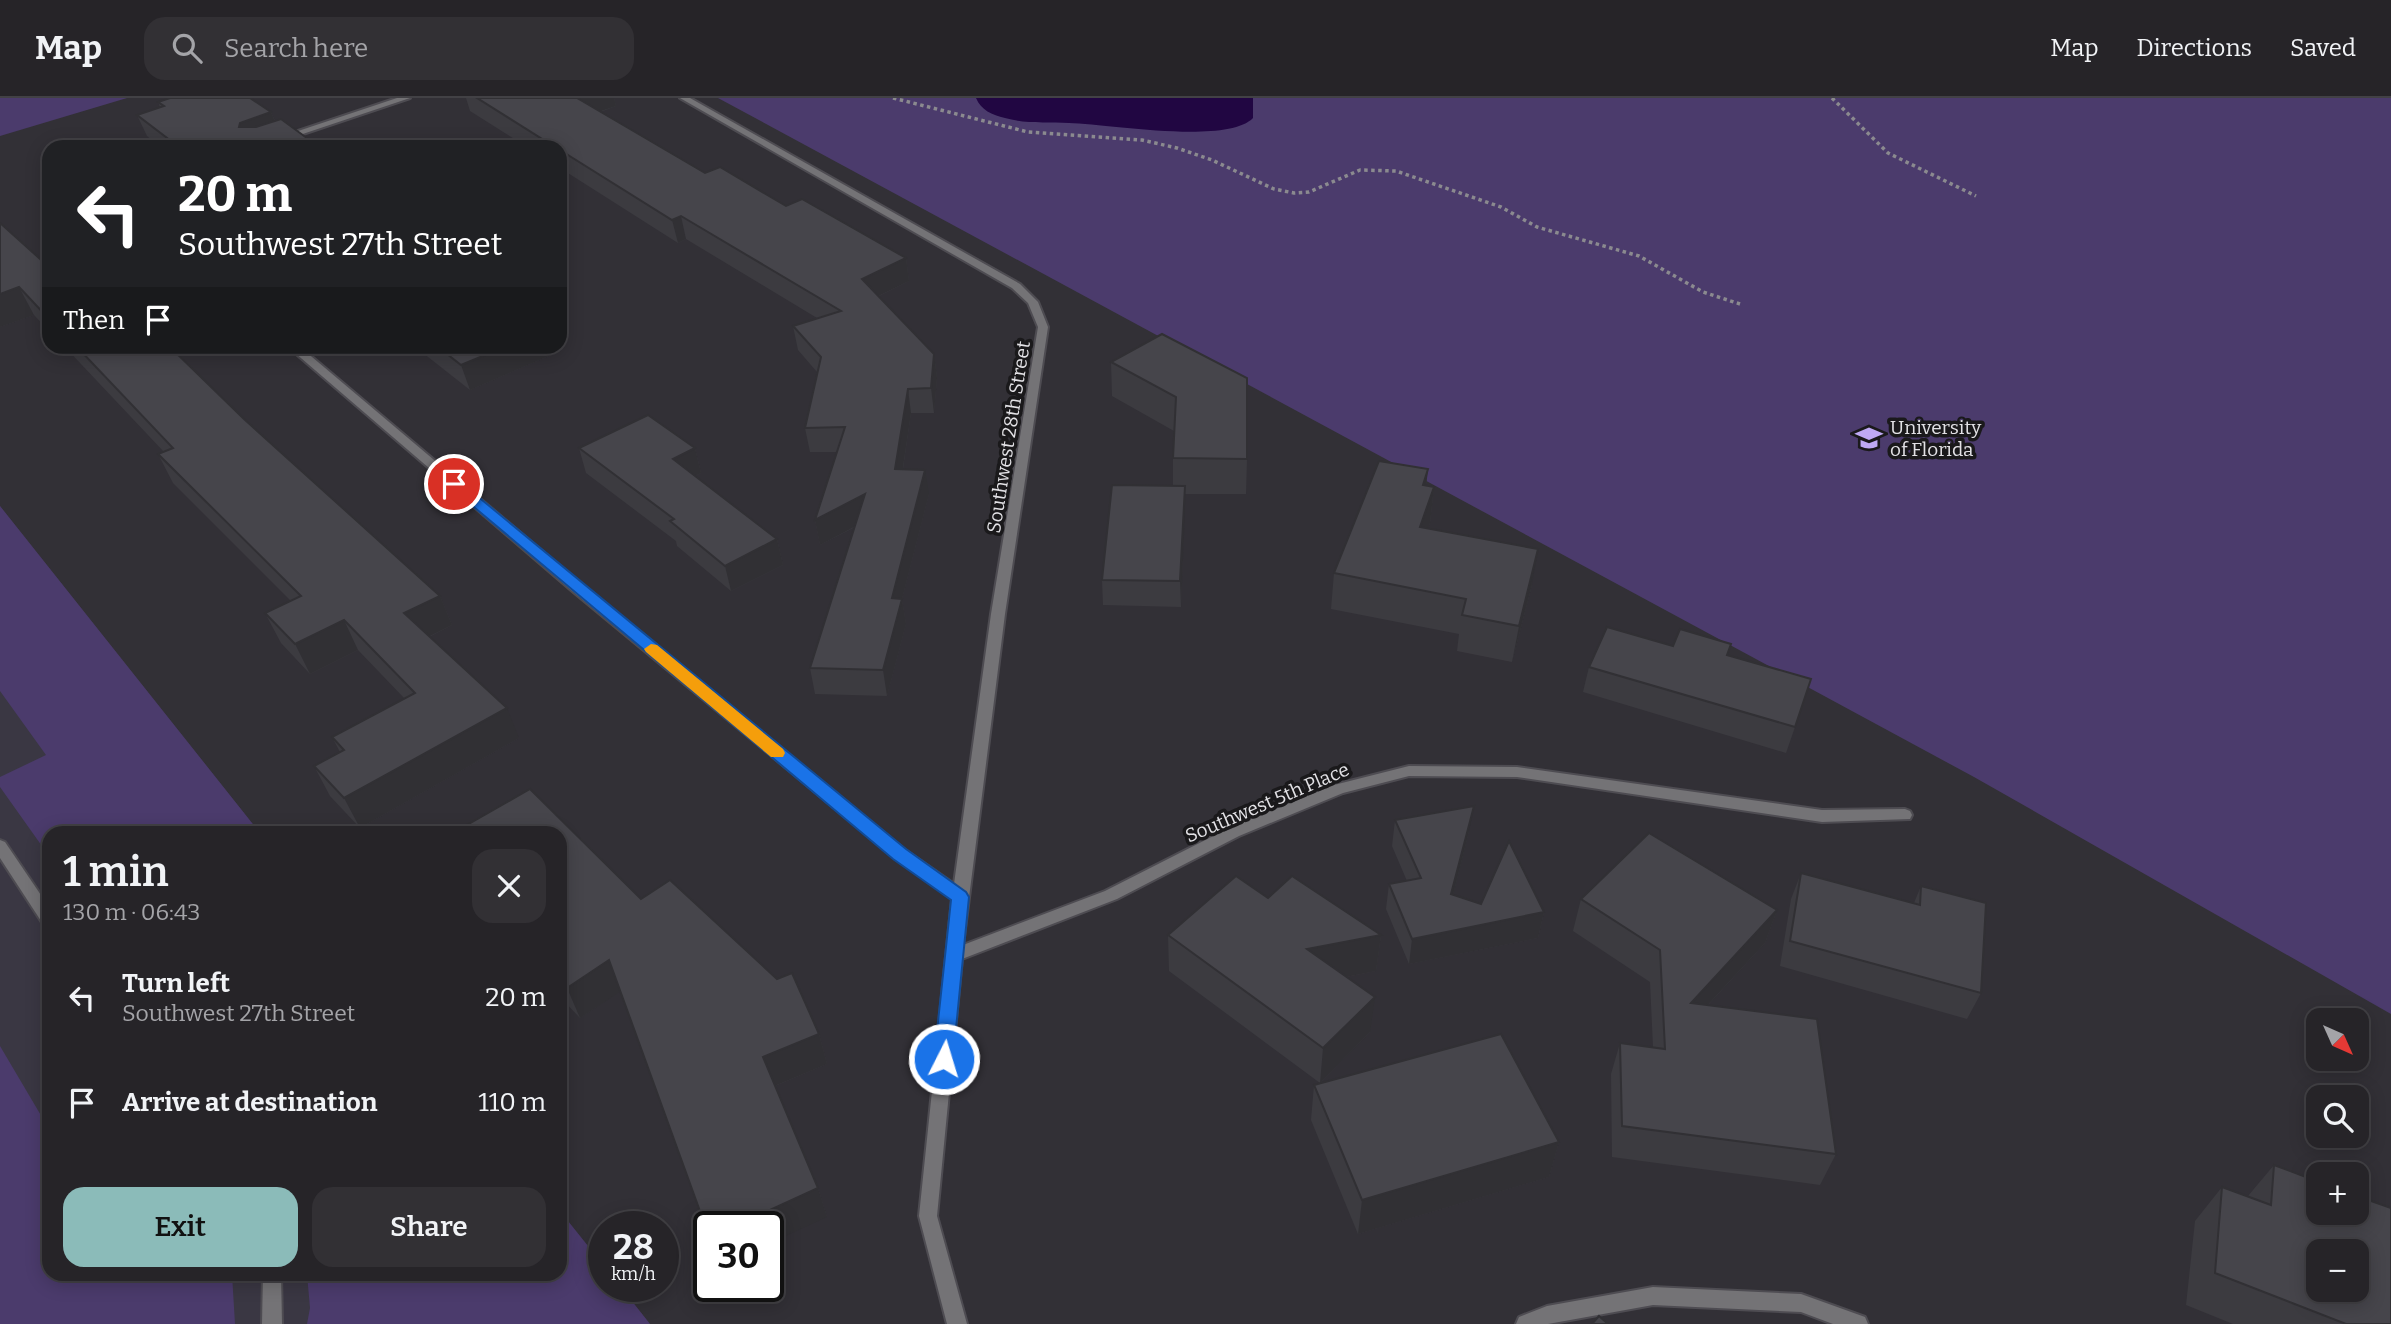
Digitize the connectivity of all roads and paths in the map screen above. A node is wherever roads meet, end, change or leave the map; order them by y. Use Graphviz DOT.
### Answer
graph roads {
  1 [pos="406,98"];
  2 [pos="684,98"];
  3 [pos="893,98"];
  4 [pos="1832,98"];
  5 [pos="277,140"];
  6 [pos="1976,196"];
  7 [pos="1740,304"];
  8 [pos="301,354"];
  9 [pos="1905,815"];
  10 [pos="0,846"];
  11 [pos="960,897"];
  12 [pos="42,909"];
  13 [pos="954,955"];
  14 [pos="272,1281"];
  15 [pos="272,1324"];
  16 [pos="957,1324"];
  17 [pos="1526,1324"];
  18 [pos="1858,1324"];
  1 -- 5 [label="street"];
  2 -- 11 [label="street, Southwest 28th Street"];
  3 -- 7 [label="path"];
  4 -- 6 [label="path"];
  8 -- 11 [label="street"];
  9 -- 13 [label="street, Southwest 5th Place"];
  10 -- 12 [label="street"];
  11 -- 13 [label="street, Southwest 28th Street"];
  13 -- 16 [label="street, Southwest 28th Street"];
  14 -- 15 [label="street"];
  17 -- 18 [label="street"];
}
